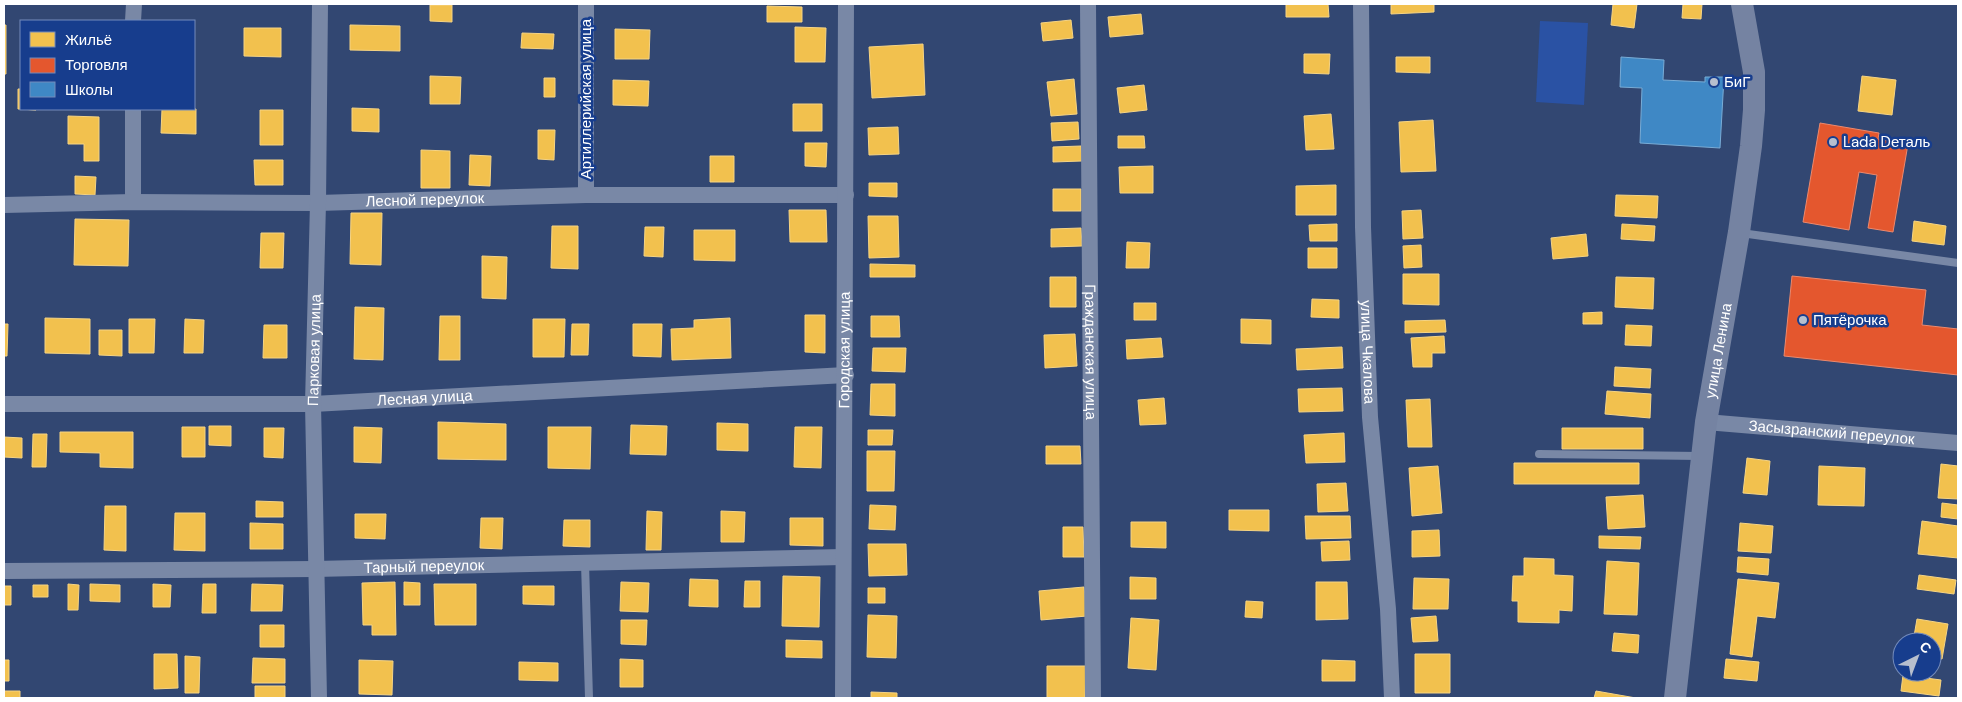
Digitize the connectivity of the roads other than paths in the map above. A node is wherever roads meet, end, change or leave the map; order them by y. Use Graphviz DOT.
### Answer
graph roads {
  1 [pos="134,4"];
  2 [pos="320,4"];
  3 [pos="586,4"];
  4 [pos="846,4"];
  5 [pos="1088,4"];
  6 [pos="1361,4"];
  7 [pos="1742,4"];
  8 [pos="134,20"];
  9 [pos="133,110"];
  10 [pos="586,195"];
  11 [pos="846,195"];
  12 [pos="133,202"];
  13 [pos="318,203"];
  14 [pos="4,205"];
  15 [pos="1739,232"];
  16 [pos="1958,263"];
  17 [pos="846,375"];
  18 [pos="4,404"];
  19 [pos="313,404"];
  20 [pos="1706,422"];
  21 [pos="1958,443"];
  22 [pos="1540,454"];
  23 [pos="1702,456"];
  24 [pos="843,557"];
  25 [pos="585,563"];
  26 [pos="315,569"];
  27 [pos="4,571"];
  28 [pos="319,698"];
  29 [pos="589,698"];
  30 [pos="843,698"];
  31 [pos="1094,698"];
  32 [pos="1392,698"];
  33 [pos="1675,698"];
  1 -- 8 [label="street"];
  2 -- 13 [label="street, Парковая улица"];
  3 -- 10 [label="street, Артиллерийская улица"];
  4 -- 11 [label="street, Городская улица"];
  5 -- 31 [label="street, Гражданская улица"];
  6 -- 32 [label="street, улица Чкалова"];
  7 -- 15 [label="main road, улица Ленина"];
  9 -- 12 [label="street"];
  10 -- 11 [label="street, Лесной переулок"];
  10 -- 13 [label="street, Лесной переулок"];
  11 -- 17 [label="street, Городская улица"];
  12 -- 13 [label="street, Лесной переулок"];
  12 -- 14 [label="street, Лесной переулок"];
  13 -- 19 [label="street, Парковая улица"];
  15 -- 16 [label="lane"];
  15 -- 20 [label="main road, улица Ленина"];
  17 -- 19 [label="street, Лесная улица"];
  17 -- 24 [label="street, Городская улица"];
  18 -- 19 [label="street, Лесная улица"];
  19 -- 26 [label="street, Парковая улица"];
  20 -- 21 [label="street, Засызранский переулок"];
  20 -- 23 [label="main road, улица Ленина"];
  22 -- 23 [label="lane"];
  23 -- 33 [label="main road, улица Ленина"];
  24 -- 25 [label="street, Тарный переулок"];
  24 -- 30 [label="street, Городская улица"];
  25 -- 26 [label="street, Тарный переулок"];
  25 -- 29 [label="lane"];
  26 -- 27 [label="street, Тарный переулок"];
  26 -- 28 [label="street, Парковая улица"];
}
